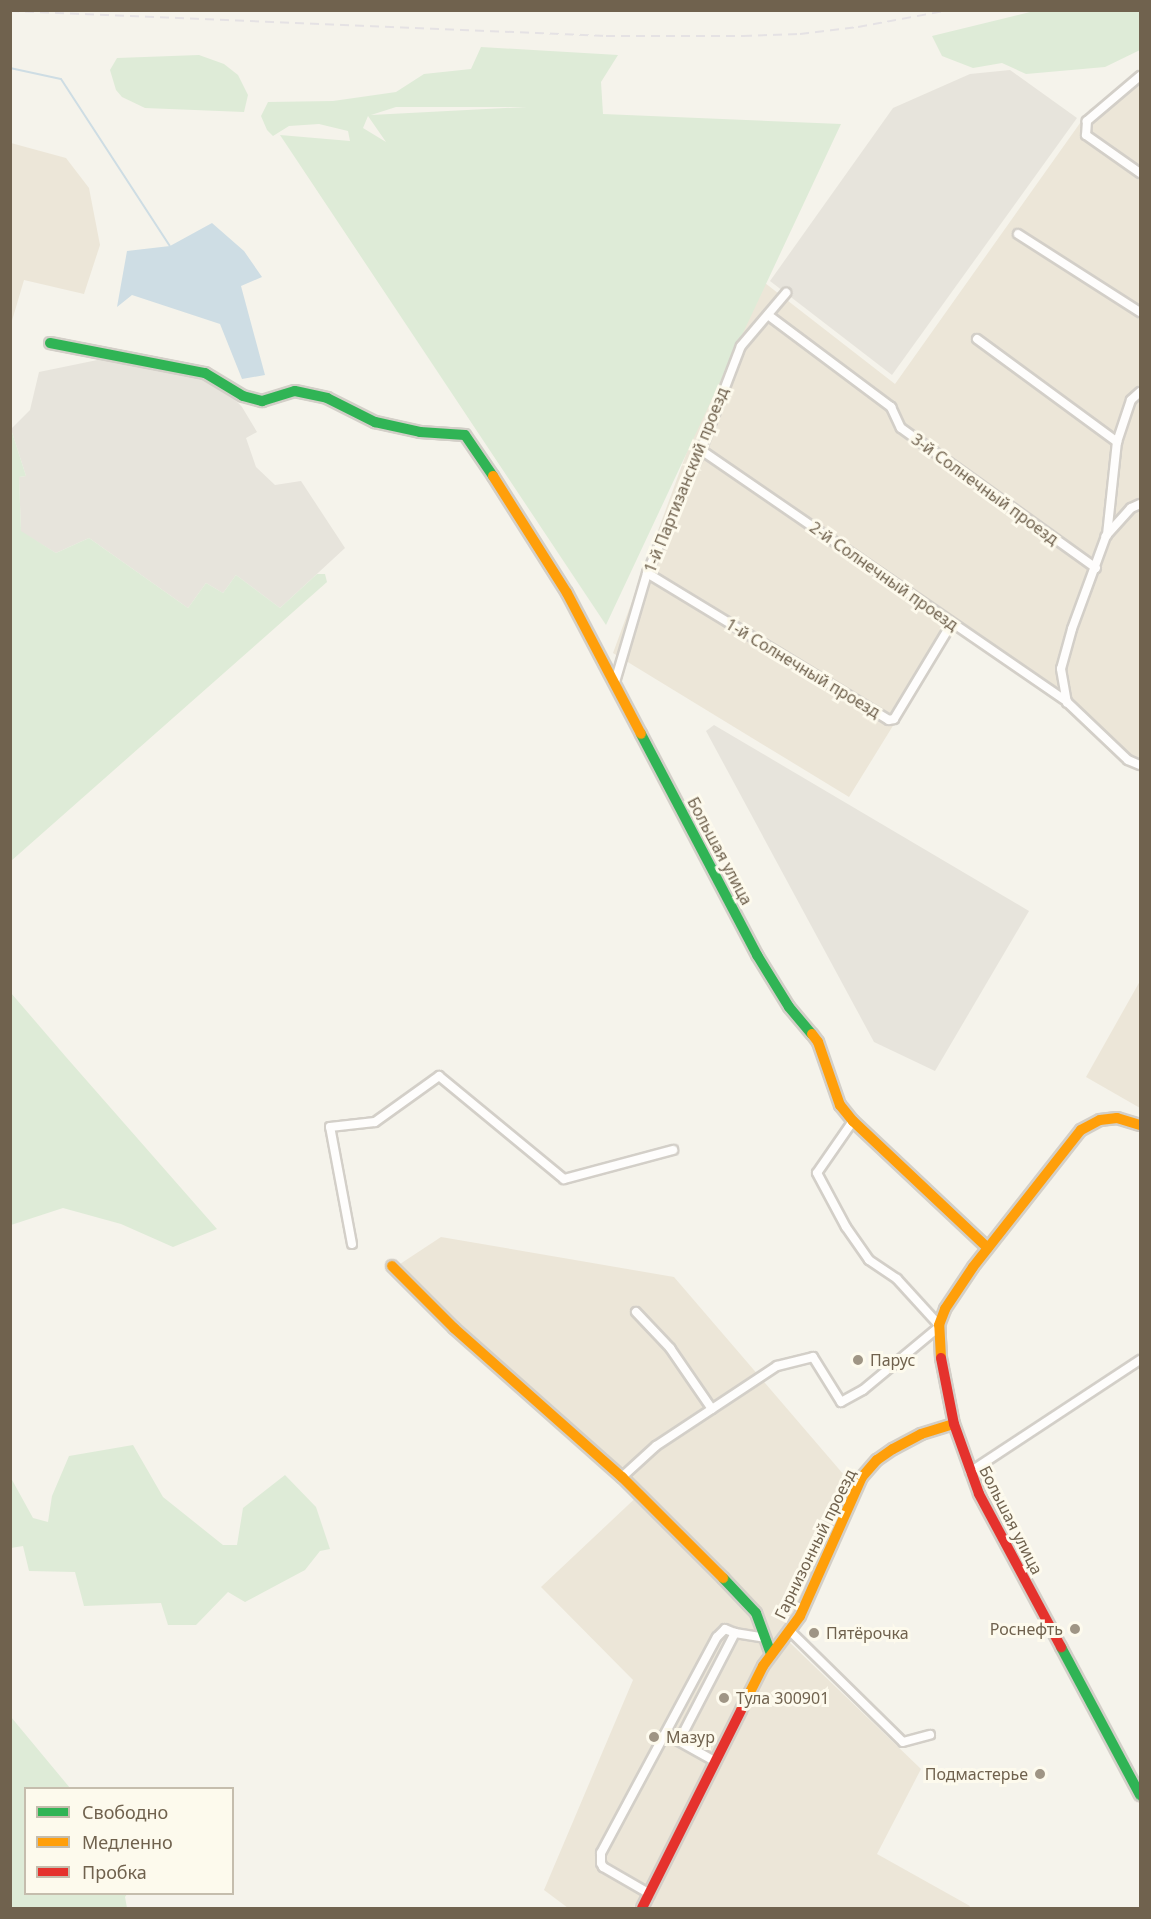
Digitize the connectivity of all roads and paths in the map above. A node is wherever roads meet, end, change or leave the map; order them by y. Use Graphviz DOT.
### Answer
graph roads {
  1 [pos="1140,76"];
  2 [pos="1140,173"];
  3 [pos="1018,234"];
  4 [pos="786,293"];
  5 [pos="1140,312"];
  6 [pos="768,315"];
  7 [pos="977,339"];
  8 [pos="50,343"];
  9 [pos="1140,392"];
  10 [pos="1117,442"];
  11 [pos="701,450"];
  12 [pos="1140,504"];
  13 [pos="1106,536"];
  14 [pos="1096,568"];
  15 [pos="647,573"];
  16 [pos="952,623"];
  17 [pos="615,682"];
  18 [pos="1067,702"];
  19 [pos="1140,765"];
  20 [pos="853,1121"];
  21 [pos="1140,1125"];
  22 [pos="673,1150"];
  23 [pos="352,1244"];
  24 [pos="988,1248"];
  25 [pos="392,1266"];
  26 [pos="636,1312"];
  27 [pos="939,1326"];
  28 [pos="1140,1360"];
  29 [pos="712,1409"];
  30 [pos="954,1424"];
  31 [pos="970,1472"];
  32 [pos="622,1477"];
  33 [pos="790,1631"];
  34 [pos="735,1633"];
  35 [pos="765,1638"];
  36 [pos="771,1654"];
  37 [pos="666,1734"];
  38 [pos="930,1735"];
  39 [pos="679,1741"];
  40 [pos="716,1762"];
  41 [pos="1140,1795"];
  42 [pos="650,1894"];
  43 [pos="642,1908"];
  1 -- 2 [label="street"];
  3 -- 5 [label="street"];
  4 -- 6 [label="street, 1-й Партизанский проезд"];
  6 -- 11 [label="street, 1-й Партизанский проезд"];
  6 -- 14 [label="street, 3-й Солнечный проезд"];
  7 -- 10 [label="street"];
  8 -- 17 [label="street, Большая улица"];
  9 -- 10 [label="street"];
  10 -- 13 [label="street"];
  11 -- 15 [label="street, 1-й Партизанский проезд"];
  11 -- 16 [label="street, 2-й Солнечный проезд"];
  12 -- 13 [label="street"];
  13 -- 14 [label="street"];
  14 -- 18 [label="street"];
  15 -- 16 [label="street, 1-й Солнечный проезд"];
  15 -- 17 [label="street, 1-й Партизанский проезд"];
  16 -- 18 [label="street, 2-й Солнечный проезд"];
  17 -- 20 [label="street, Большая улица"];
  18 -- 19 [label="street, 2-й Солнечный проезд"];
  20 -- 24 [label="street, Большая улица"];
  20 -- 27 [label="street"];
  21 -- 24 [label="street"];
  22 -- 23 [label="street"];
  24 -- 27 [label="street"];
  25 -- 32 [label="street"];
  26 -- 29 [label="street"];
  27 -- 29 [label="street"];
  27 -- 30 [label="street, Большая улица"];
  28 -- 31 [label="street"];
  29 -- 32 [label="street"];
  30 -- 31 [label="street, Большая улица"];
  30 -- 33 [label="street, Гарнизонный проезд"];
  31 -- 41 [label="street, Большая улица"];
  32 -- 35 [label="street"];
  33 -- 36 [label="street, Гарнизонный проезд"];
  33 -- 38 [label="street"];
  34 -- 35 [label="street"];
  34 -- 37 [label="street"];
  34 -- 39 [label="street"];
  35 -- 36 [label="street"];
  36 -- 40 [label="street, Гарнизонный проезд"];
  37 -- 39 [label="street"];
  37 -- 42 [label="street"];
  39 -- 40 [label="street"];
  40 -- 42 [label="street, Гарнизонный проезд"];
  42 -- 43 [label="street, Гарнизонный проезд"];
}
